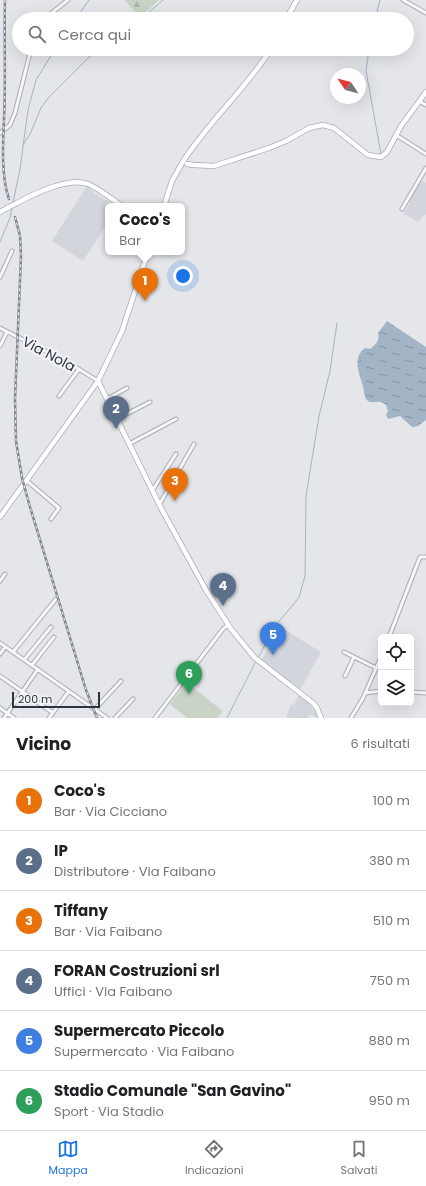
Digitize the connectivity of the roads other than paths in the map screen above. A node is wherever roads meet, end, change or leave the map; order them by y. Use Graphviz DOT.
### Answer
graph roads {
  1 [pos="68,0"];
  2 [pos="297,0"];
  3 [pos="403,0"];
  4 [pos="53,12"];
  5 [pos="290,12"];
  6 [pos="426,14"];
  7 [pos="29,56"];
  8 [pos="266,56"];
  9 [pos="426,92"];
  10 [pos="419,101"];
  11 [pos="426,105"];
  12 [pos="2,132"];
  13 [pos="396,135"];
  14 [pos="426,154"];
  15 [pos="184,165"];
  16 [pos="426,168"];
  17 [pos="117,203"];
  18 [pos="165,203"];
  19 [pos="402,209"];
  20 [pos="0,212"];
  21 [pos="12,251"];
  22 [pos="147,255"];
  23 [pos="0,276"];
  24 [pos="0,328"];
  25 [pos="7,332"];
  26 [pos="0,346"];
  27 [pos="79,369"];
  28 [pos="98,381"];
  29 [pos="127,388"];
  30 [pos="59,396"];
  31 [pos="107,399"];
  32 [pos="150,402"];
  33 [pos="117,419"];
  34 [pos="176,419"];
  35 [pos="129,444"];
  36 [pos="194,444"];
  37 [pos="176,454"];
  38 [pos="27,481"];
  39 [pos="152,491"];
  40 [pos="160,505"];
  41 [pos="0,517"];
  42 [pos="51,519"];
  43 [pos="426,557"];
  44 [pos="5,574"];
  45 [pos="0,581"];
  46 [pos="56,599"];
  47 [pos="228,625"];
  48 [pos="51,627"];
  49 [pos="390,634"];
  50 [pos="54,637"];
  51 [pos="0,643"];
  52 [pos="5,647"];
  53 [pos="13,652"];
  54 [pos="344,652"];
  55 [pos="0,654"];
  56 [pos="354,657"];
  57 [pos="24,660"];
  58 [pos="378,664"];
  59 [pos="32,665"];
  60 [pos="376,668"];
  61 [pos="38,669"];
  62 [pos="0,676"];
  63 [pos="344,676"];
  64 [pos="121,681"];
  65 [pos="69,691"];
  66 [pos="23,692"];
  67 [pos="378,692"];
  68 [pos="414,692"];
  69 [pos="426,693"];
  70 [pos="365,694"];
  71 [pos="133,699"];
  72 [pos="0,708"];
  73 [pos="93,708"];
  74 [pos="7,713"];
  75 [pos="52,713"];
  76 [pos="4,718"];
  77 [pos="14,718"];
  78 [pos="49,718"];
  79 [pos="107,718"];
  80 [pos="115,718"];
  81 [pos="155,718"];
  82 [pos="321,718"];
  83 [pos="351,718"];
  1 -- 4 [label="street"];
  2 -- 5 [label="street"];
  3 -- 6 [label="street"];
  7 -- 12 [label="street"];
  8 -- 15 [label="street"];
  9 -- 10 [label="street"];
  10 -- 11 [label="street"];
  10 -- 13 [label="street"];
  13 -- 14 [label="street"];
  13 -- 15 [label="street"];
  15 -- 18 [label="street"];
  16 -- 19 [label="street"];
  17 -- 20 [label="street, bridge"];
  21 -- 23 [label="street"];
  22 -- 28 [label="street"];
  24 -- 25 [label="street, Via Nola"];
  25 -- 26 [label="street"];
  25 -- 27 [label="street, Via Nola"];
  27 -- 28 [label="street, Via Nola"];
  27 -- 30 [label="street"];
  28 -- 31 [label="street"];
  28 -- 38 [label="street"];
  29 -- 31 [label="street"];
  31 -- 33 [label="street"];
  32 -- 33 [label="street"];
  33 -- 35 [label="street"];
  34 -- 35 [label="street"];
  35 -- 39 [label="street"];
  36 -- 40 [label="street"];
  37 -- 39 [label="street"];
  38 -- 41 [label="street"];
  38 -- 42 [label="street"];
  39 -- 40 [label="street"];
  40 -- 47 [label="street"];
  43 -- 49 [label="street"];
  44 -- 45 [label="street"];
  46 -- 53 [label="street"];
  47 -- 81 [label="street"];
  47 -- 82 [label="street"];
  48 -- 57 [label="street"];
  50 -- 59 [label="street"];
  51 -- 52 [label="street"];
  52 -- 53 [label="street"];
  52 -- 55 [label="street"];
  53 -- 57 [label="street"];
  54 -- 56 [label="street"];
  56 -- 60 [label="street"];
  56 -- 63 [label="street"];
  57 -- 59 [label="street"];
  58 -- 60 [label="street"];
  59 -- 61 [label="street"];
  60 -- 70 [label="street"];
  61 -- 65 [label="street"];
  61 -- 66 [label="street"];
  62 -- 66 [label="street"];
  64 -- 73 [label="street"];
  65 -- 73 [label="street"];
  65 -- 75 [label="street"];
  66 -- 74 [label="street"];
  66 -- 75 [label="street"];
  67 -- 70 [label="street"];
  68 -- 69 [label="street"];
  70 -- 83 [label="street"];
  71 -- 80 [label="street"];
  72 -- 74 [label="street"];
  73 -- 79 [label="street"];
  74 -- 76 [label="street"];
  74 -- 77 [label="street"];
  75 -- 78 [label="street"];
}
